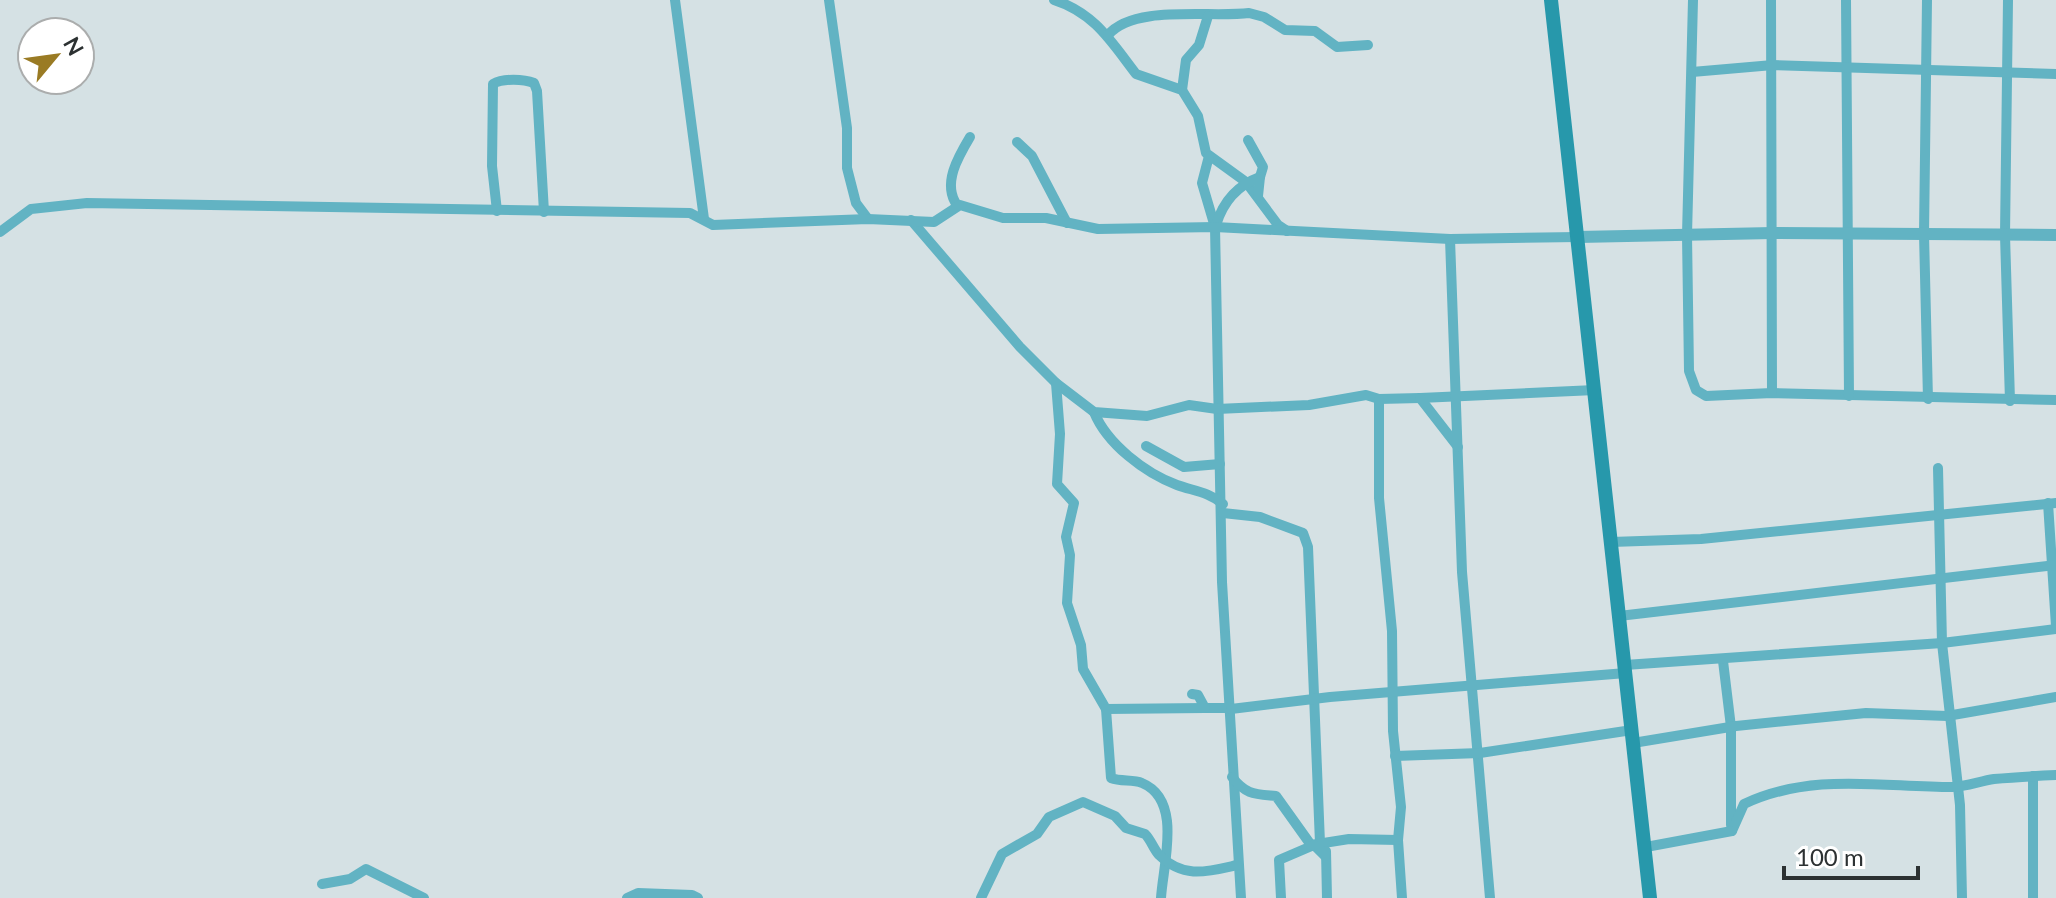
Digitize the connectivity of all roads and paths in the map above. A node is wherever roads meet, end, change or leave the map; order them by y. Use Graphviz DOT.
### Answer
graph roads {
  1 [pos="675,0"];
  2 [pos="829,0"];
  3 [pos="1054,0"];
  4 [pos="1551,0"];
  5 [pos="1693,0"];
  6 [pos="1771,0"];
  7 [pos="1846,0"];
  8 [pos="1927,0"];
  9 [pos="2008,0"];
  10 [pos="1208,16"];
  11 [pos="1108,35"];
  12 [pos="1368,45"];
  13 [pos="1773,65"];
  14 [pos="1848,69"];
  15 [pos="1926,70"];
  16 [pos="1692,72"];
  17 [pos="2007,72"];
  18 [pos="2056,74"];
  19 [pos="1182,90"];
  20 [pos="970,137"];
  21 [pos="1248,140"];
  22 [pos="1017,142"];
  23 [pos="1209,156"];
  24 [pos="1260,177"];
  25 [pos="1246,182"];
  26 [pos="1258,196"];
  27 [pos="957,205"];
  28 [pos="497,211"];
  29 [pos="544,212"];
  30 [pos="704,219"];
  31 [pos="868,219"];
  32 [pos="911,220"];
  33 [pos="1067,223"];
  34 [pos="1215,227"];
  35 [pos="0,232"];
  36 [pos="1289,233"];
  37 [pos="1773,233"];
  38 [pos="1846,233"];
  39 [pos="1924,234"];
  40 [pos="1687,235"];
  41 [pos="2005,235"];
  42 [pos="2056,235"];
  43 [pos="1578,237"];
  44 [pos="1450,239"];
  45 [pos="1056,383"];
  46 [pos="1595,390"];
  47 [pos="1772,393"];
  48 [pos="1455,395"];
  49 [pos="1849,396"];
  50 [pos="1420,398"];
  51 [pos="1379,399"];
  52 [pos="1928,399"];
  53 [pos="2056,400"];
  54 [pos="2010,401"];
  55 [pos="1217,409"];
  56 [pos="1094,412"];
  57 [pos="1146,446"];
  58 [pos="1458,448"];
  59 [pos="1220,464"];
  60 [pos="1938,468"];
  61 [pos="2052,503"];
  62 [pos="1223,508"];
  63 [pos="1939,516"];
  64 [pos="1611,542"];
  65 [pos="2055,565"];
  66 [pos="1939,579"];
  67 [pos="1619,616"];
  68 [pos="2056,628"];
  69 [pos="1942,643"];
  70 [pos="1723,661"];
  71 [pos="1626,669"];
  72 [pos="1472,686"];
  73 [pos="1394,691"];
  74 [pos="1192,694"];
  75 [pos="2056,697"];
  76 [pos="1315,700"];
  77 [pos="1205,708"];
  78 [pos="1231,708"];
  79 [pos="1106,709"];
  80 [pos="1947,716"];
  81 [pos="1731,727"];
  82 [pos="1632,736"];
  83 [pos="1480,753"];
  84 [pos="1395,756"];
  85 [pos="2056,775"];
  86 [pos="2033,776"];
  87 [pos="1232,777"];
  88 [pos="1957,787"];
  89 [pos="1732,831"];
  90 [pos="1398,840"];
  91 [pos="1321,843"];
  92 [pos="1646,847"];
  93 [pos="1163,858"];
  94 [pos="1237,865"];
  95 [pos="322,884"];
  96 [pos="424,898"];
  97 [pos="627,898"];
  98 [pos="698,898"];
  99 [pos="981,898"];
  100 [pos="1161,898"];
  101 [pos="1241,898"];
  102 [pos="1281,898"];
  103 [pos="1327,898"];
  104 [pos="1402,898"];
  105 [pos="1490,898"];
  106 [pos="1650,898"];
  107 [pos="1962,898"];
  108 [pos="2033,898"];
  1 -- 30 [label="street"];
  2 -- 31 [label="street"];
  3 -- 11 [label="street"];
  4 -- 43 [label="main road"];
  5 -- 16 [label="street"];
  6 -- 13 [label="street"];
  7 -- 14 [label="street"];
  8 -- 15 [label="street"];
  9 -- 17 [label="street"];
  10 -- 11 [label="street"];
  10 -- 12 [label="street"];
  10 -- 19 [label="street"];
  11 -- 19 [label="street"];
  13 -- 14 [label="street"];
  13 -- 16 [label="street"];
  13 -- 37 [label="street"];
  14 -- 15 [label="street"];
  14 -- 38 [label="street"];
  15 -- 17 [label="street"];
  15 -- 39 [label="street"];
  16 -- 40 [label="street"];
  17 -- 18 [label="street"];
  17 -- 41 [label="street"];
  19 -- 23 [label="street"];
  20 -- 27 [label="street"];
  21 -- 24 [label="street"];
  22 -- 33 [label="street"];
  23 -- 25 [label="street"];
  23 -- 34 [label="street"];
  24 -- 25 [label="street"];
  24 -- 26 [label="street"];
  25 -- 26 [label="street"];
  25 -- 34 [label="street"];
  26 -- 36 [label="street"];
  27 -- 32 [label="street"];
  27 -- 33 [label="street"];
  28 -- 29 [label="street"];
  28 -- 29 [label="street"];
  28 -- 35 [label="street"];
  29 -- 30 [label="street"];
  30 -- 31 [label="street"];
  31 -- 32 [label="street"];
  32 -- 45 [label="street"];
  33 -- 34 [label="street"];
  34 -- 36 [label="street"];
  34 -- 55 [label="street"];
  36 -- 44 [label="street"];
  37 -- 38 [label="street"];
  37 -- 40 [label="street"];
  37 -- 47 [label="street"];
  38 -- 39 [label="street"];
  38 -- 49 [label="street"];
  39 -- 41 [label="street"];
  39 -- 52 [label="street"];
  40 -- 43 [label="street"];
  40 -- 47 [label="street"];
  41 -- 42 [label="street"];
  41 -- 54 [label="street"];
  43 -- 44 [label="street"];
  43 -- 46 [label="main road"];
  44 -- 48 [label="street"];
  45 -- 56 [label="street"];
  45 -- 79 [label="street"];
  46 -- 48 [label="street"];
  46 -- 64 [label="main road"];
  47 -- 49 [label="street"];
  48 -- 50 [label="street"];
  48 -- 58 [label="street"];
  49 -- 52 [label="street"];
  50 -- 51 [label="street"];
  50 -- 58 [label="street"];
  51 -- 55 [label="street"];
  51 -- 73 [label="street"];
  52 -- 54 [label="street"];
  53 -- 54 [label="street"];
  55 -- 56 [label="street"];
  55 -- 59 [label="street"];
  56 -- 62 [label="street"];
  57 -- 59 [label="street"];
  58 -- 72 [label="street"];
  59 -- 62 [label="street"];
  60 -- 63 [label="street"];
  61 -- 63 [label="street"];
  61 -- 65 [label="street"];
  62 -- 76 [label="street"];
  62 -- 78 [label="street"];
  63 -- 64 [label="street"];
  63 -- 66 [label="street"];
  64 -- 67 [label="main road"];
  65 -- 66 [label="street"];
  65 -- 68 [label="street"];
  66 -- 67 [label="street"];
  66 -- 69 [label="street"];
  67 -- 71 [label="main road"];
  68 -- 69 [label="street"];
  69 -- 70 [label="street"];
  69 -- 80 [label="street"];
  70 -- 71 [label="street"];
  70 -- 81 [label="street"];
  71 -- 72 [label="street"];
  71 -- 82 [label="main road"];
  72 -- 73 [label="street"];
  72 -- 83 [label="street"];
  73 -- 76 [label="street"];
  73 -- 84 [label="street"];
  74 -- 77 [label="street"];
  75 -- 80 [label="street"];
  76 -- 78 [label="street"];
  76 -- 91 [label="street"];
  77 -- 78 [label="street"];
  77 -- 79 [label="street"];
  78 -- 87 [label="street"];
  79 -- 93 [label="street"];
  80 -- 81 [label="street"];
  80 -- 88 [label="street"];
  81 -- 82 [label="street"];
  81 -- 89 [label="street"];
  82 -- 83 [label="street"];
  82 -- 92 [label="main road"];
  83 -- 84 [label="street"];
  83 -- 105 [label="street"];
  84 -- 90 [label="street"];
  85 -- 86 [label="street"];
  86 -- 88 [label="street"];
  86 -- 108 [label="street"];
  87 -- 91 [label="street"];
  87 -- 94 [label="street"];
  88 -- 89 [label="street"];
  88 -- 107 [label="street"];
  89 -- 92 [label="street"];
  90 -- 91 [label="street"];
  90 -- 104 [label="street"];
  91 -- 102 [label="street"];
  91 -- 103 [label="street"];
  92 -- 106 [label="main road"];
  93 -- 94 [label="street"];
  93 -- 99 [label="street"];
  93 -- 100 [label="street"];
  94 -- 101 [label="street"];
  95 -- 96 [label="street"];
  97 -- 98 [label="street"];
}
